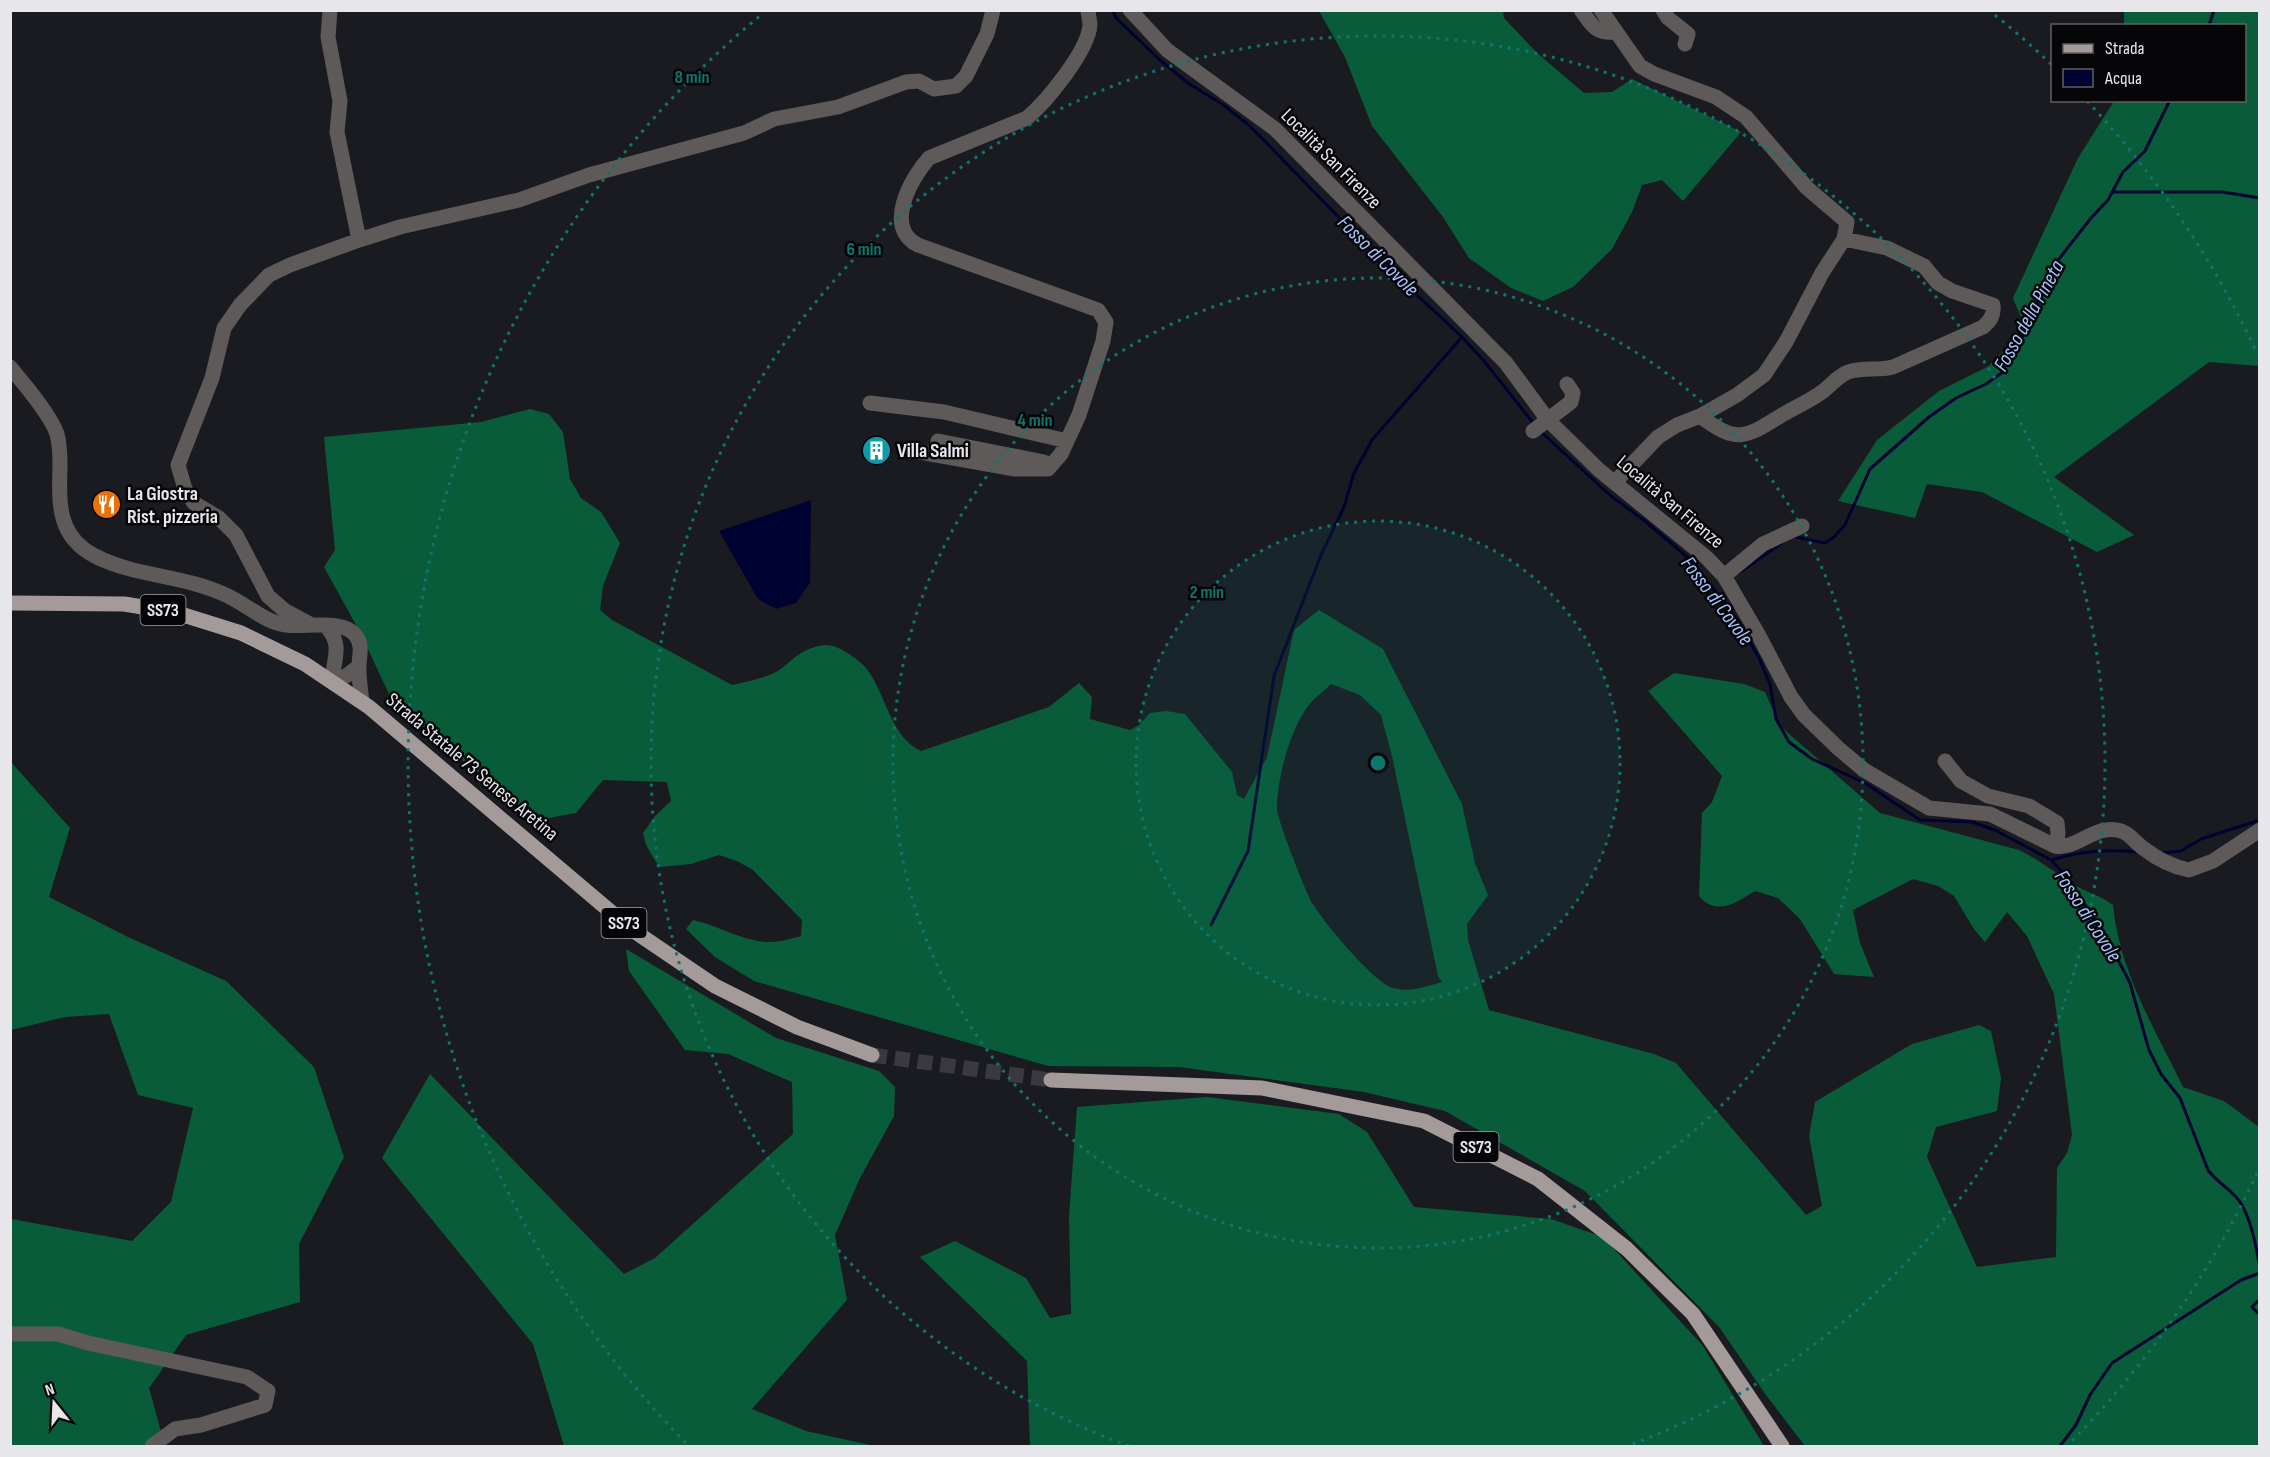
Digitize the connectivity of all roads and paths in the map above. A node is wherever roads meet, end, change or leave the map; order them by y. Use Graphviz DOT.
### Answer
graph roads {
  1 [pos="330,10"];
  2 [pos="993,10"];
  3 [pos="1088,10"];
  4 [pos="1130,10"];
  5 [pos="1581,10"];
  6 [pos="1601,10"];
  7 [pos="1663,10"];
  8 [pos="1616,32"];
  9 [pos="1685,44"];
  10 [pos="1844,239"];
  11 [pos="359,240"];
  12 [pos="10,367"];
  13 [pos="1567,384"];
  14 [pos="870,403"];
  15 [pos="1700,416"];
  16 [pos="1540,425"];
  17 [pos="938,441"];
  18 [pos="1067,441"];
  19 [pos="914,451"];
  20 [pos="1052,464"];
  21 [pos="1615,482"];
  22 [pos="1802,526"];
  23 [pos="1724,576"];
  24 [pos="10,603"];
  25 [pos="318,625"];
  26 [pos="335,656"];
  27 [pos="305,664"];
  28 [pos="358,667"];
  29 [pos="332,681"];
  30 [pos="362,702"];
  31 [pos="1945,761"];
  32 [pos="2259,830"];
  33 [pos="2055,846"];
  34 [pos="872,1055"];
  35 [pos="1051,1080"];
  36 [pos="10,1334"];
  37 [pos="152,1446"];
  38 [pos="1782,1446"];
  1 -- 11 [label="street"];
  2 -- 11 [label="street"];
  3 -- 18 [label="street"];
  4 -- 16 [label="street, Località San Firenze"];
  5 -- 8 [label="street"];
  6 -- 8 [label="street"];
  7 -- 9 [label="street"];
  8 -- 10 [label="street"];
  10 -- 15 [label="street"];
  10 -- 15 [label="street"];
  11 -- 25 [label="street"];
  12 -- 25 [label="street"];
  13 -- 16 [label="street"];
  14 -- 18 [label="street"];
  15 -- 21 [label="street"];
  16 -- 21 [label="street, Località San Firenze"];
  17 -- 20 [label="street"];
  18 -- 20 [label="street"];
  19 -- 20 [label="street"];
  21 -- 23 [label="street, Località San Firenze"];
  22 -- 23 [label="street"];
  23 -- 33 [label="street, Località San Firenze"];
  24 -- 27 [label="main road, Strada Statale 73 Senese Aretina / SS73"];
  25 -- 26 [label="street"];
  25 -- 28 [label="street"];
  26 -- 27 [label="street"];
  26 -- 29 [label="street"];
  27 -- 29 [label="main road, Strada Statale 73 Senese Aretina / SS73"];
  28 -- 29 [label="street"];
  28 -- 30 [label="street"];
  29 -- 30 [label="main road, Strada Statale 73 Senese Aretina / SS73"];
  30 -- 34 [label="main road, Strada Statale 73 Senese Aretina / SS73"];
  31 -- 33 [label="street"];
  32 -- 33 [label="street"];
  35 -- 38 [label="main road, SS73"];
  36 -- 37 [label="street"];
}
